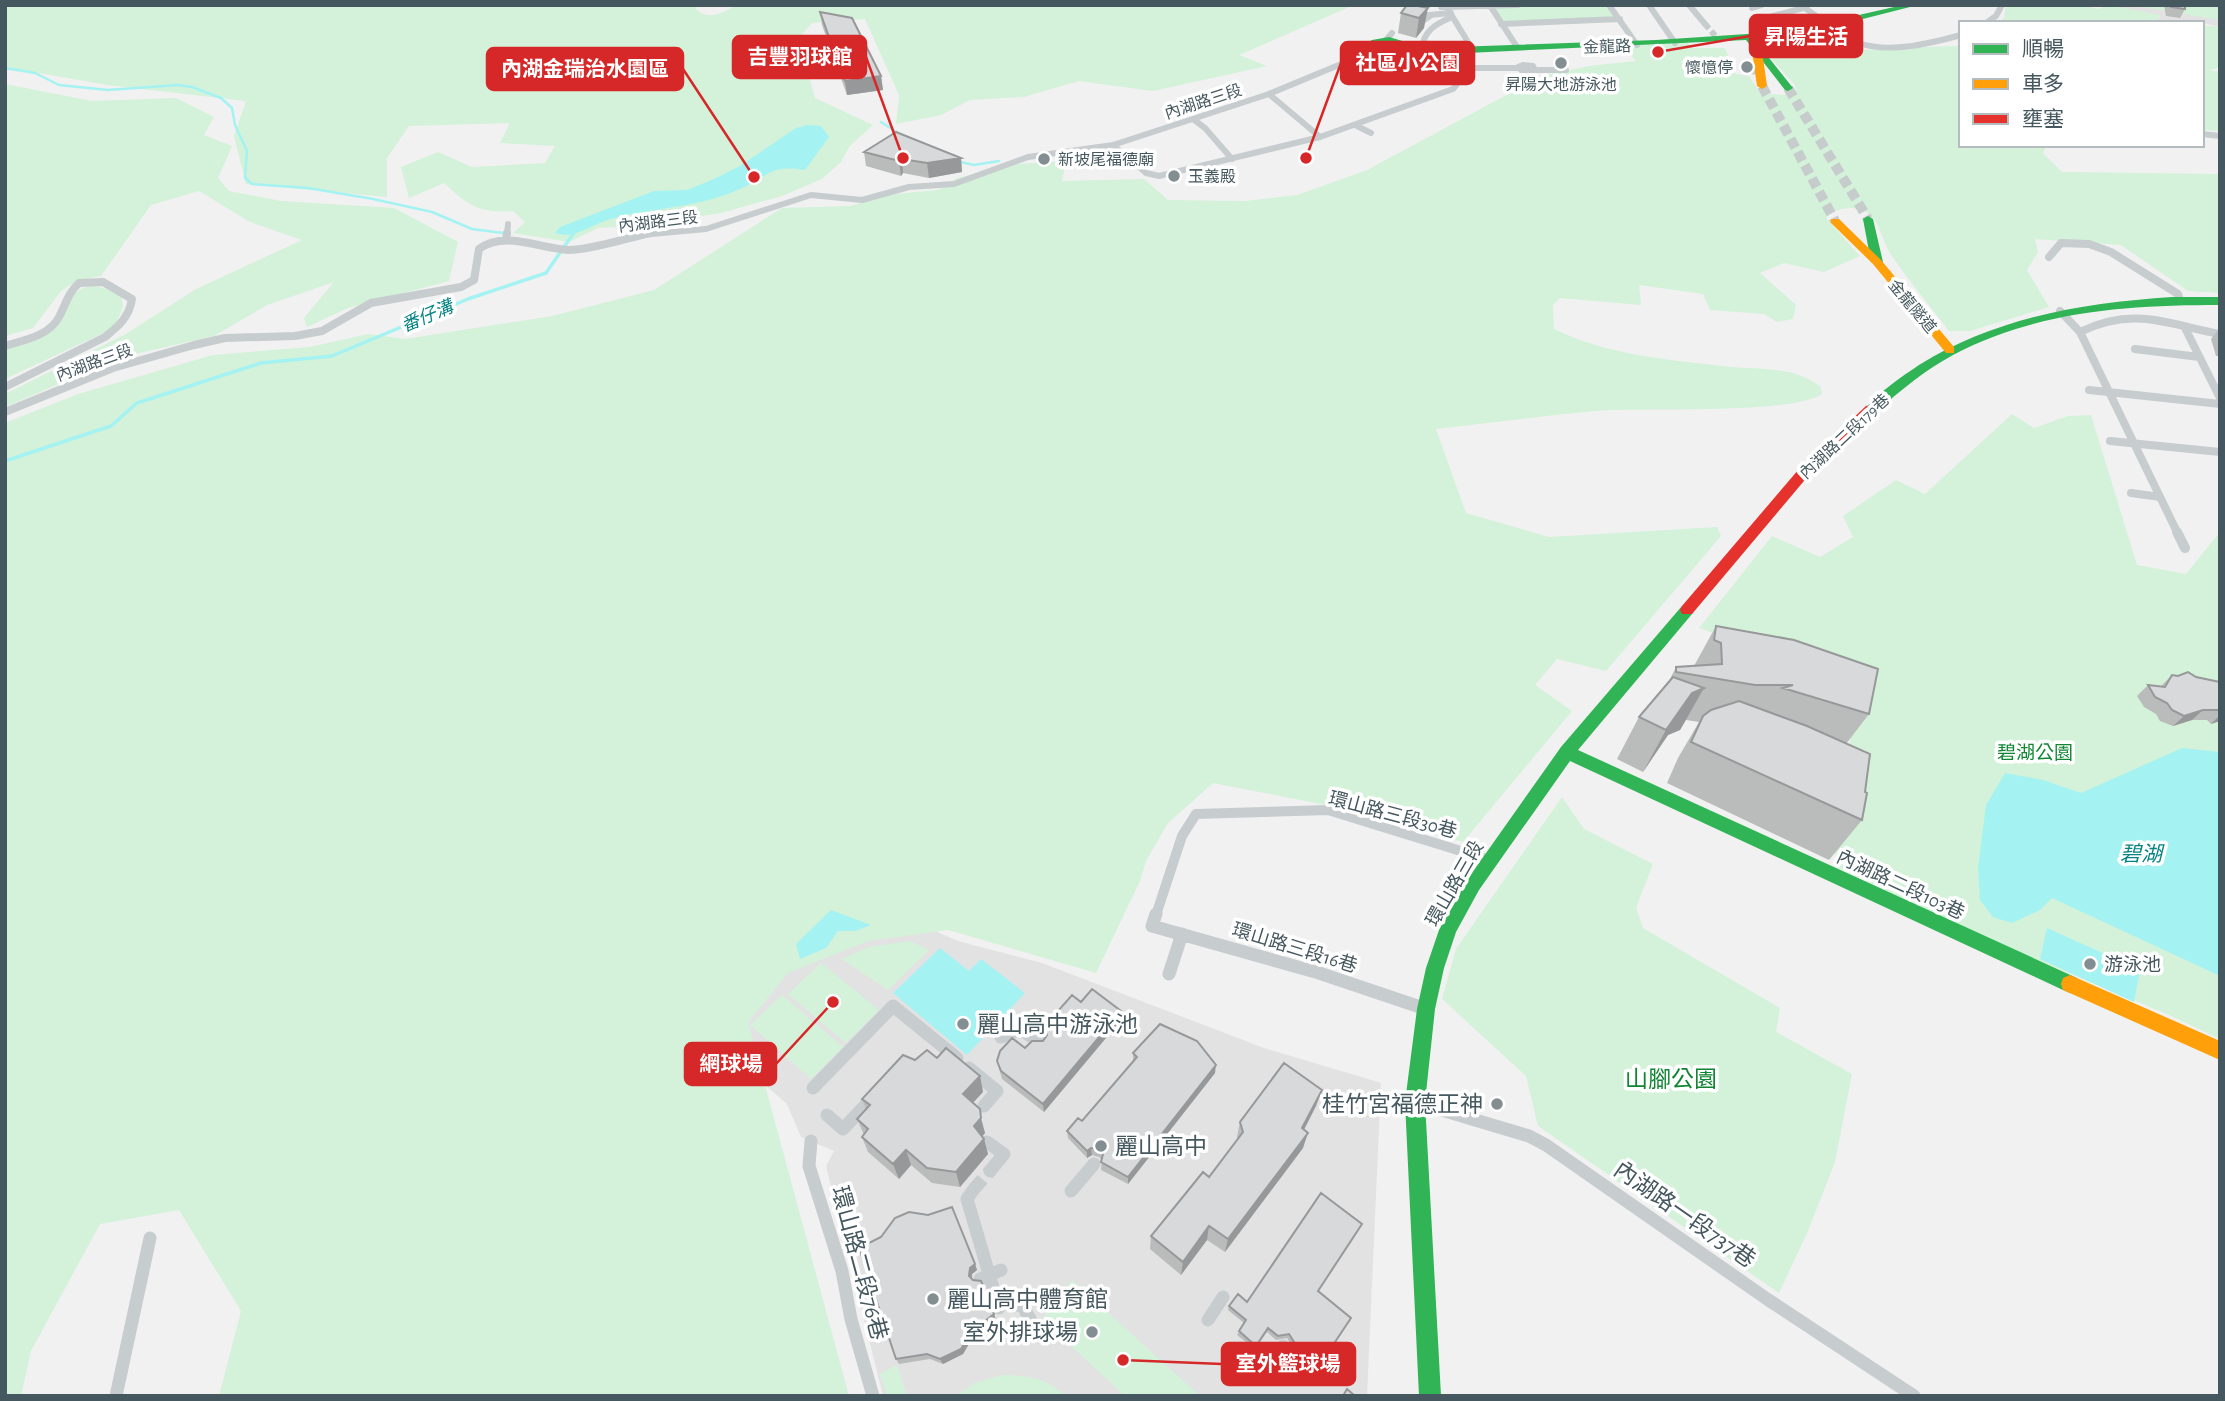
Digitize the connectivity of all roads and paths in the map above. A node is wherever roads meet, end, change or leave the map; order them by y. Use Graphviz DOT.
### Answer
graph roads {
  1 [pos="1518,5"];
  2 [pos="1609,5"];
  3 [pos="1649,5"];
  4 [pos="1689,5"];
  5 [pos="1762,5"];
  6 [pos="1813,5"];
  7 [pos="1914,5"];
  8 [pos="2003,5"];
  9 [pos="1465,6"];
  10 [pos="1802,6"];
  11 [pos="1490,7"];
  12 [pos="1752,8"];
  13 [pos="1448,10"];
  14 [pos="1620,19"];
  15 [pos="1762,19"];
  16 [pos="1989,21"];
  17 [pos="1417,22"];
  18 [pos="1501,24"];
  19 [pos="1705,24"];
  20 [pos="1833,25"];
  21 [pos="1959,36"];
  22 [pos="1748,37"];
  23 [pos="1387,42"];
  24 [pos="1675,43"];
  25 [pos="1637,45"];
  26 [pos="1517,47"];
  27 [pos="1465,48"];
  28 [pos="1422,49"];
  29 [pos="1757,51"];
  30 [pos="1500,59"];
  31 [pos="1343,64"];
  32 [pos="1503,68"];
  33 [pos="1465,70"];
  34 [pos="1566,71"];
  35 [pos="1269,94"];
  36 [pos="1193,119"];
  37 [pos="1355,125"];
  38 [pos="1371,133"];
  39 [pos="1320,136"];
  40 [pos="1113,145"];
  41 [pos="1232,159"];
  42 [pos="508,224"];
  43 [pos="506,240"];
  44 [pos="2049,257"];
  45 [pos="1877,262"];
  46 [pos="2179,300"];
  47 [pos="2220,301"];
  48 [pos="2060,311"];
  49 [pos="2188,327"];
  50 [pos="2080,332"];
  51 [pos="2220,334"];
  52 [pos="5,346"];
  53 [pos="2135,349"];
  54 [pos="1950,350"];
  55 [pos="2199,357"];
  56 [pos="5,387"];
  57 [pos="2089,390"];
  58 [pos="2110,393"];
  59 [pos="2220,398"];
  60 [pos="2220,404"];
  61 [pos="5,412"];
  62 [pos="2110,441"];
  63 [pos="2132,443"];
  64 [pos="2220,452"];
  65 [pos="2130,494"];
  66 [pos="2160,497"];
  67 [pos="1759,522"];
  68 [pos="2185,548"];
  69 [pos="1567,752"];
  70 [pos="1490,860"];
  71 [pos="1152,926"];
  72 [pos="1182,934"];
  73 [pos="1169,974"];
  74 [pos="1426,1009"];
  75 [pos="1001,1037"];
  76 [pos="1039,1042"];
  77 [pos="2220,1051"];
  78 [pos="813,1088"];
  79 [pos="880,1089"];
  80 [pos="1415,1102"];
  81 [pos="984,1106"];
  82 [pos="827,1115"];
  83 [pos="811,1142"];
  84 [pos="987,1142"];
  85 [pos="1094,1164"];
  86 [pos="990,1171"];
  87 [pos="974,1189"];
  88 [pos="1071,1191"];
  89 [pos="150,1238"];
  90 [pos="1223,1297"];
  91 [pos="1208,1320"];
  92 [pos="1047,1324"];
  93 [pos="1283,1346"];
  94 [pos="1269,1369"];
  95 [pos="116,1396"];
  96 [pos="873,1396"];
  97 [pos="1430,1396"];
  98 [pos="1914,1396"];
  1 -- 11 [label="street"];
  2 -- 14 [label="street"];
  3 -- 24 [label="street"];
  4 -- 19 [label="street"];
  5 -- 12 [label="street"];
  6 -- 10 [label="street"];
  7 -- 20 [label="street, 金龍路"];
  8 -- 16 [label="street"];
  9 -- 11 [label="street"];
  9 -- 13 [label="street"];
  10 -- 15 [label="street"];
  10 -- 20 [label="street"];
  11 -- 18 [label="street"];
  13 -- 17 [label="street"];
  13 -- 27 [label="street"];
  13 -- 28 [label="street"];
  14 -- 18 [label="street"];
  14 -- 25 [label="street"];
  18 -- 26 [label="street"];
  20 -- 21 [label="street"];
  20 -- 22 [label="street, 金龍路"];
  22 -- 24 [label="street, 金龍路"];
  22 -- 29 [label="street"];
  23 -- 28 [label="street, 金龍路"];
  23 -- 31 [label="street, 內湖路三段"];
  24 -- 25 [label="street, 金龍路"];
  25 -- 26 [label="street, 金龍路"];
  26 -- 27 [label="street, 金龍路"];
  27 -- 28 [label="street, 金龍路"];
  27 -- 33 [label="street"];
  29 -- 29 [label="street"];
  30 -- 32 [label="street"];
  31 -- 33 [label="street"];
  31 -- 35 [label="street, 內湖路三段"];
  32 -- 33 [label="street"];
  32 -- 34 [label="street"];
  33 -- 37 [label="street"];
  35 -- 36 [label="street, 內湖路三段"];
  35 -- 39 [label="street"];
  36 -- 40 [label="street, 內湖路三段"];
  36 -- 41 [label="street"];
  37 -- 38 [label="street"];
  37 -- 39 [label="street"];
  39 -- 41 [label="street"];
  40 -- 41 [label="street"];
  40 -- 43 [label="street, 內湖路三段"];
  42 -- 43 [label="street"];
  43 -- 61 [label="street, 內湖路三段"];
  44 -- 46 [label="street"];
  45 -- 45 [label="street, 金龍隧道"];
  45 -- 54 [label="street, 金龍隧道"];
  46 -- 47 [label="street, 內湖路二段179巷"];
  46 -- 48 [label="street, 內湖路二段179巷"];
  48 -- 50 [label="street"];
  48 -- 54 [label="street, 內湖路二段179巷"];
  49 -- 50 [label="street"];
  49 -- 51 [label="street"];
  49 -- 55 [label="street"];
  50 -- 58 [label="street"];
  52 -- 56 [label="street, 內湖路三段"];
  53 -- 55 [label="street"];
  54 -- 67 [label="street, 內湖路二段179巷"];
  55 -- 59 [label="street"];
  57 -- 58 [label="street"];
  58 -- 60 [label="street"];
  58 -- 63 [label="street"];
  62 -- 63 [label="street"];
  63 -- 64 [label="street"];
  63 -- 66 [label="street"];
  65 -- 66 [label="street"];
  66 -- 68 [label="street"];
  67 -- 69 [label="street, 環山路三段"];
  69 -- 70 [label="street, 環山路三段"];
  69 -- 77 [label="street, 內湖路二段103巷"];
  70 -- 71 [label="street, 環山路三段30巷"];
  70 -- 74 [label="street, 環山路三段"];
  71 -- 72 [label="street, 環山路三段16巷"];
  72 -- 73 [label="street"];
  72 -- 74 [label="street, 環山路三段16巷"];
  74 -- 80 [label="street, 環山路三段"];
  75 -- 76 [label="street"];
  78 -- 81 [label="street"];
  79 -- 82 [label="street"];
  80 -- 97 [label="street, 環山路三段"];
  80 -- 98 [label="street, 內湖路一段737巷"];
  83 -- 96 [label="street, 環山路二段76巷"];
  84 -- 86 [label="street"];
  85 -- 88 [label="street"];
  87 -- 92 [label="street"];
  89 -- 95 [label="street"];
  90 -- 91 [label="street"];
  93 -- 94 [label="street"];
}
